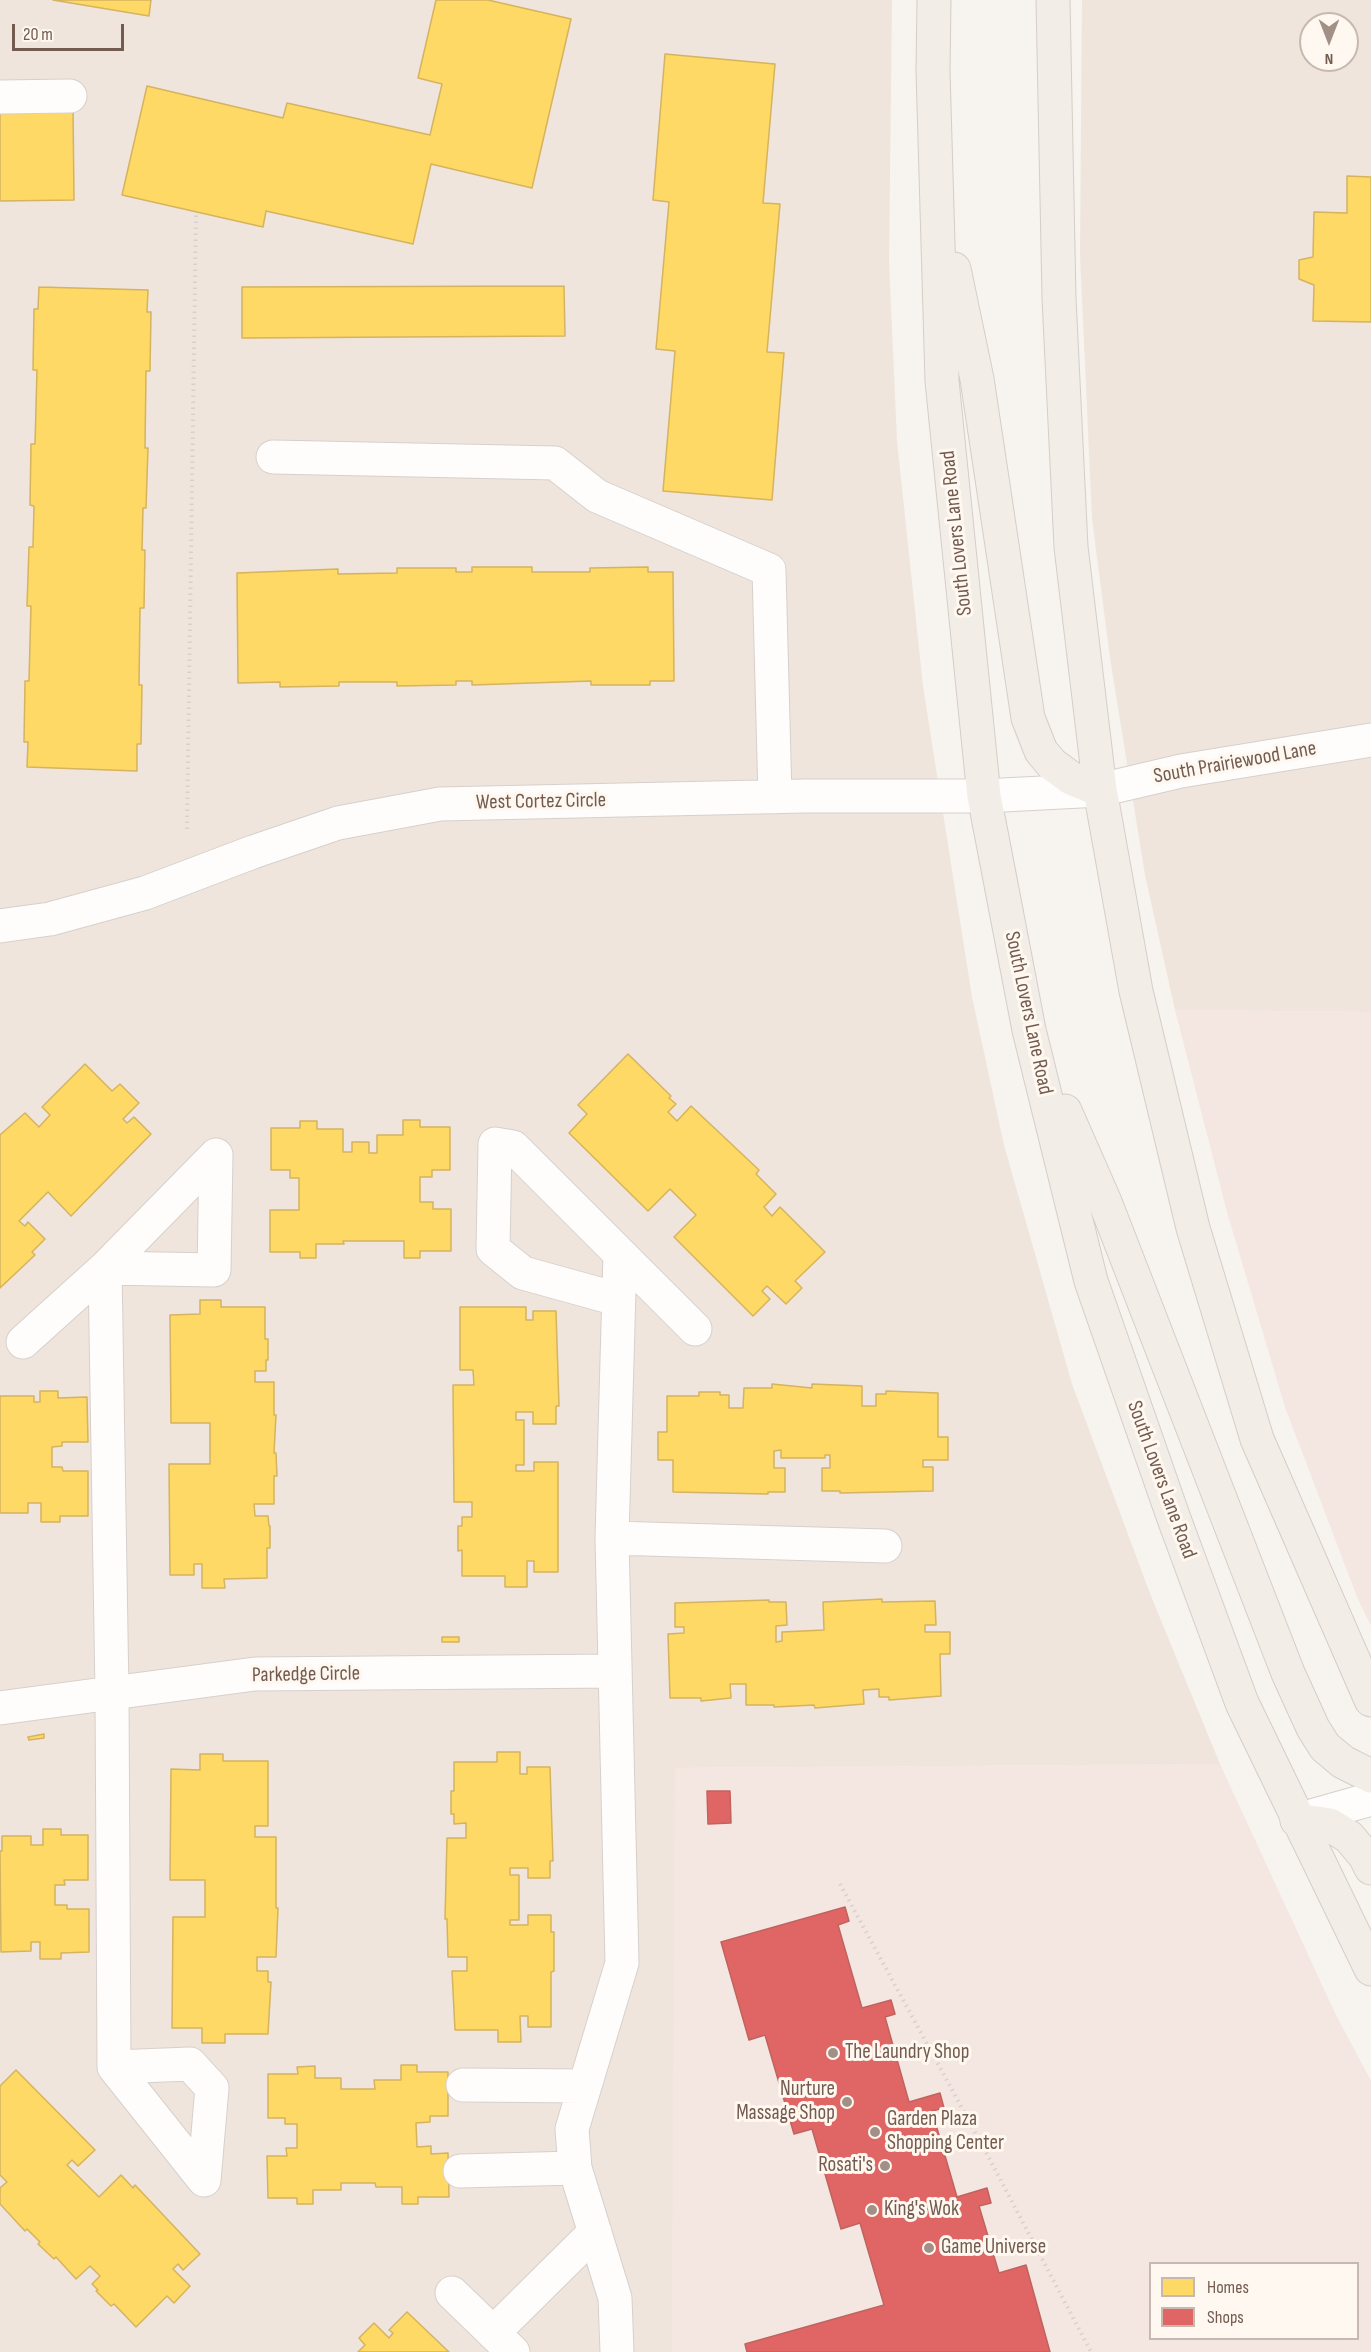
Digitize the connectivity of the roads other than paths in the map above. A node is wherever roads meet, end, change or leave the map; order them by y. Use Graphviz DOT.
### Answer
graph roads {
  1 [pos="934,0"];
  2 [pos="1053,0"];
  3 [pos="70,96"];
  4 [pos="0,97"];
  5 [pos="936,185"];
  6 [pos="273,457"];
  7 [pos="1371,740"];
  8 [pos="1100,790"];
  9 [pos="984,796"];
  10 [pos="775,797"];
  11 [pos="0,926"];
  12 [pos="1029,1030"];
  13 [pos="620,1254"];
  14 [pos="617,1299"];
  15 [pos="695,1329"];
  16 [pos="23,1342"];
  17 [pos="612,1538"];
  18 [pos="885,1546"];
  19 [pos="615,1671"];
  20 [pos="112,1693"];
  21 [pos="1371,1700"];
  22 [pos="0,1708"];
  23 [pos="1371,1776"];
  24 [pos="1371,1798"];
  25 [pos="1297,1820"];
  26 [pos="1371,1868"];
  27 [pos="1371,1969"];
  28 [pos="114,2067"];
  29 [pos="463,2085"];
  30 [pos="585,2085"];
  31 [pos="575,2168"];
  32 [pos="460,2171"];
  33 [pos="595,2232"];
  34 [pos="452,2293"];
  35 [pos="503,2342"];
  36 [pos="617,2352"];
  1 -- 5 [label="main road, South Lovers Lane Road"];
  2 -- 8 [label="main road"];
  3 -- 4 [label="street"];
  5 -- 8 [label="main road"];
  5 -- 9 [label="main road, South Lovers Lane Road"];
  6 -- 10 [label="street"];
  7 -- 8 [label="street, South Prairiewood Lane"];
  8 -- 9 [label="street, West Cortez Circle"];
  8 -- 21 [label="main road"];
  9 -- 10 [label="street, West Cortez Circle"];
  9 -- 12 [label="main road, South Lovers Lane Road"];
  10 -- 11 [label="street, West Cortez Circle"];
  12 -- 23 [label="main road"];
  12 -- 25 [label="main road, South Lovers Lane Road"];
  13 -- 14 [label="street"];
  13 -- 14 [label="street"];
  13 -- 15 [label="street"];
  14 -- 17 [label="street"];
  16 -- 20 [label="street"];
  17 -- 18 [label="street"];
  17 -- 19 [label="street"];
  19 -- 20 [label="street, Parkedge Circle"];
  19 -- 30 [label="street"];
  20 -- 22 [label="street, Parkedge Circle"];
  20 -- 28 [label="street"];
  24 -- 25 [label="street"];
  25 -- 26 [label="main road"];
  25 -- 27 [label="main road, South Lovers Lane Road"];
  29 -- 30 [label="street"];
  30 -- 31 [label="street"];
  31 -- 32 [label="street"];
  31 -- 33 [label="street"];
  33 -- 35 [label="street"];
  33 -- 36 [label="street"];
  34 -- 35 [label="street"];
}
